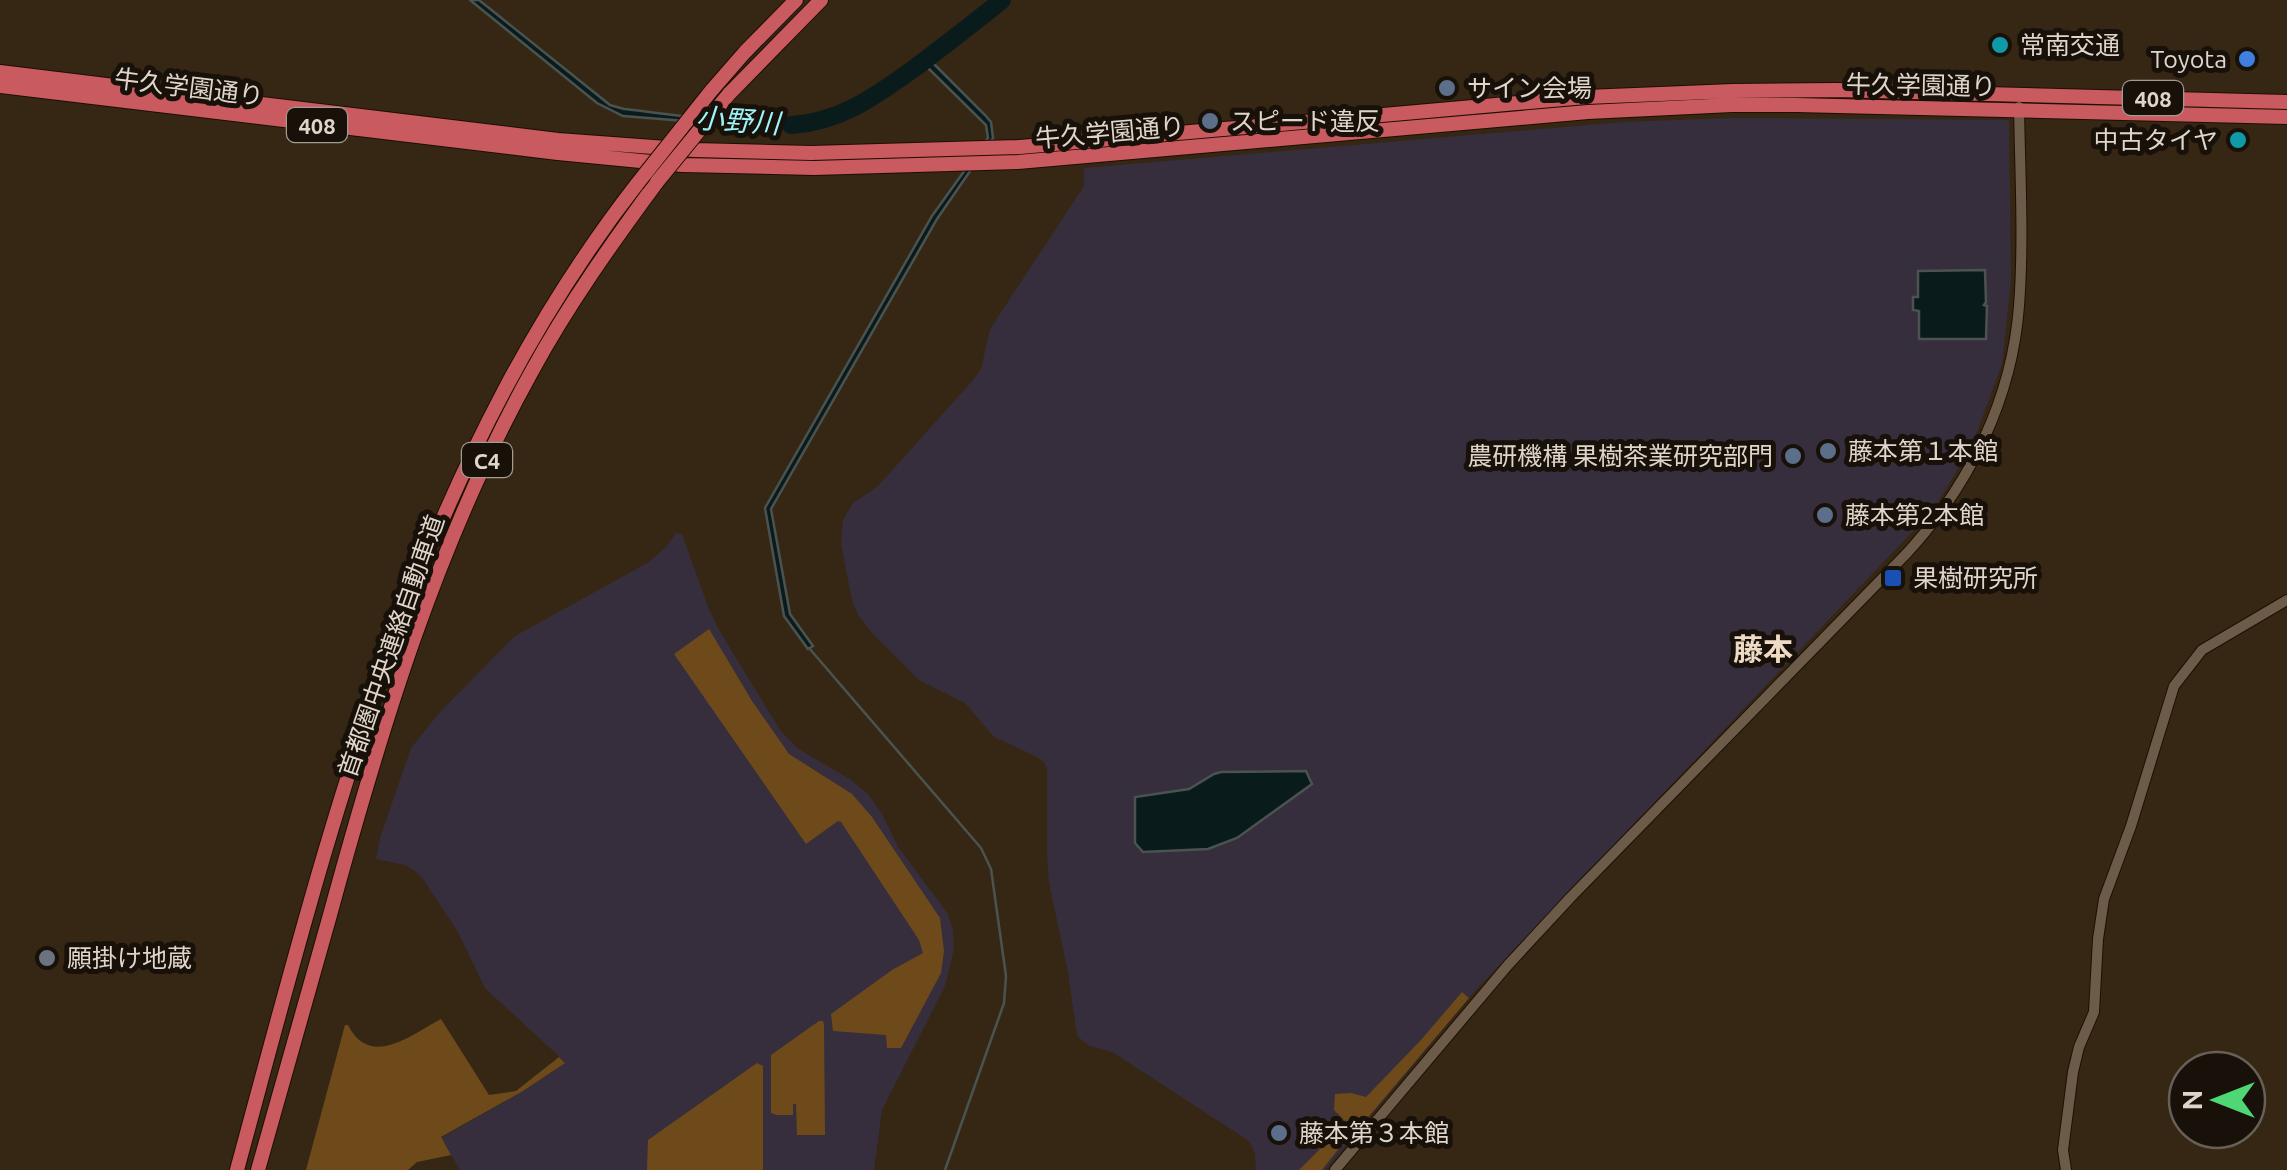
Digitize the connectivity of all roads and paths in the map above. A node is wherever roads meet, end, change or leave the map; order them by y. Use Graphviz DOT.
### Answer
graph roads {
  1 [pos="796,0"];
  2 [pos="821,0"];
  3 [pos="0,72"];
  4 [pos="0,86"];
  5 [pos="2287,102"];
  6 [pos="2020,103"];
  7 [pos="2287,117"];
  8 [pos="2287,600"];
  9 [pos="237,1170"];
  10 [pos="258,1170"];
  11 [pos="1336,1170"];
  12 [pos="2066,1170"];
  1 -- 9 [label="highway, 首都圏中央連絡自動車道 / C4, bridge"];
  2 -- 10 [label="highway, 首都圏中央連絡自動車道 / C4, bridge"];
  3 -- 6 [label="highway, 牛久学園通り / 408"];
  4 -- 6 [label="highway, 牛久学園通り / 408"];
  5 -- 6 [label="highway, 牛久学園通り / 408"];
  6 -- 7 [label="highway, 牛久学園通り / 408"];
  6 -- 11 [label="street"];
  8 -- 12 [label="street"];
}
